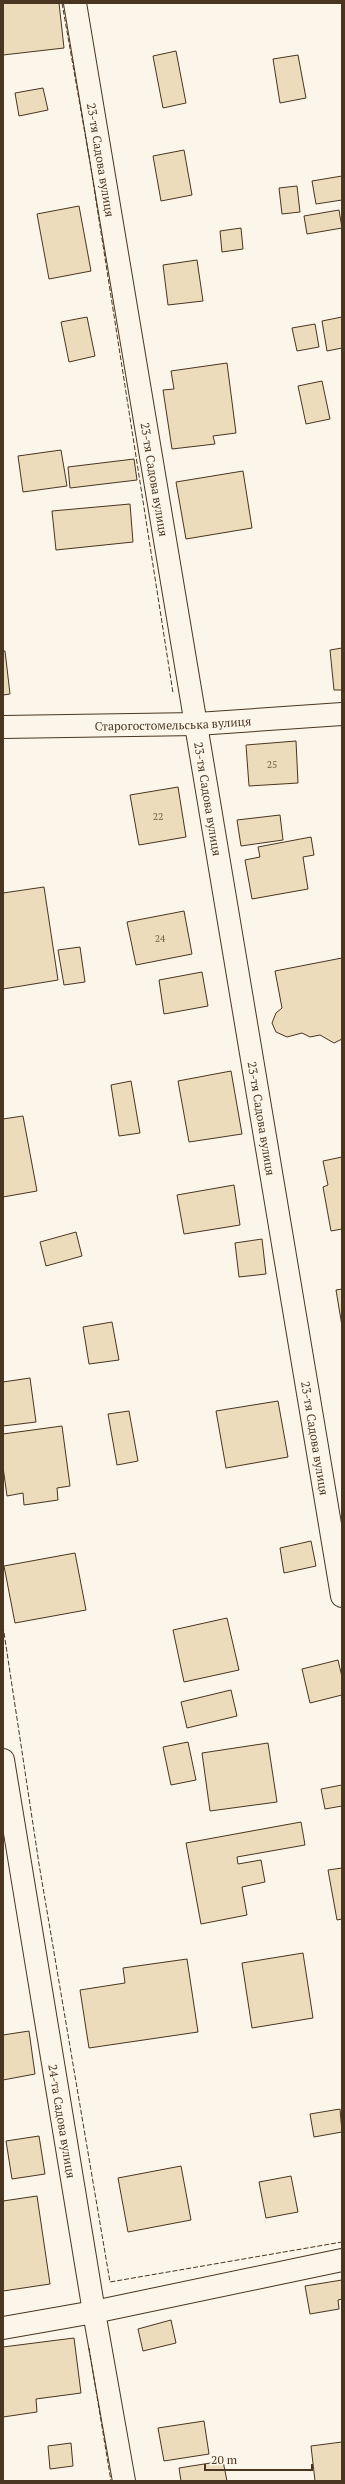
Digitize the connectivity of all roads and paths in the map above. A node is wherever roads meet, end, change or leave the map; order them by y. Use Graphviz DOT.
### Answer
graph roads {
  1 [pos="75,3"];
  2 [pos="342,714"];
  3 [pos="197,724"];
  4 [pos="3,727"];
  5 [pos="342,1596"];
  6 [pos="3,1760"];
  7 [pos="342,2260"];
  8 [pos="94,2312"];
  9 [pos="3,2328"];
  10 [pos="124,2481"];
  1 -- 3 [label="street, 23-тя Садова вулиця"];
  2 -- 3 [label="street, Старогостомельська вулиця"];
  3 -- 4 [label="street, Старогостомельська вулиця"];
  3 -- 5 [label="street, 23-тя Садова вулиця"];
  6 -- 8 [label="street, 24-та Садова вулиця"];
  7 -- 8 [label="street"];
  8 -- 9 [label="street"];
  8 -- 10 [label="street, 24-та Садова вулиця"];
}
